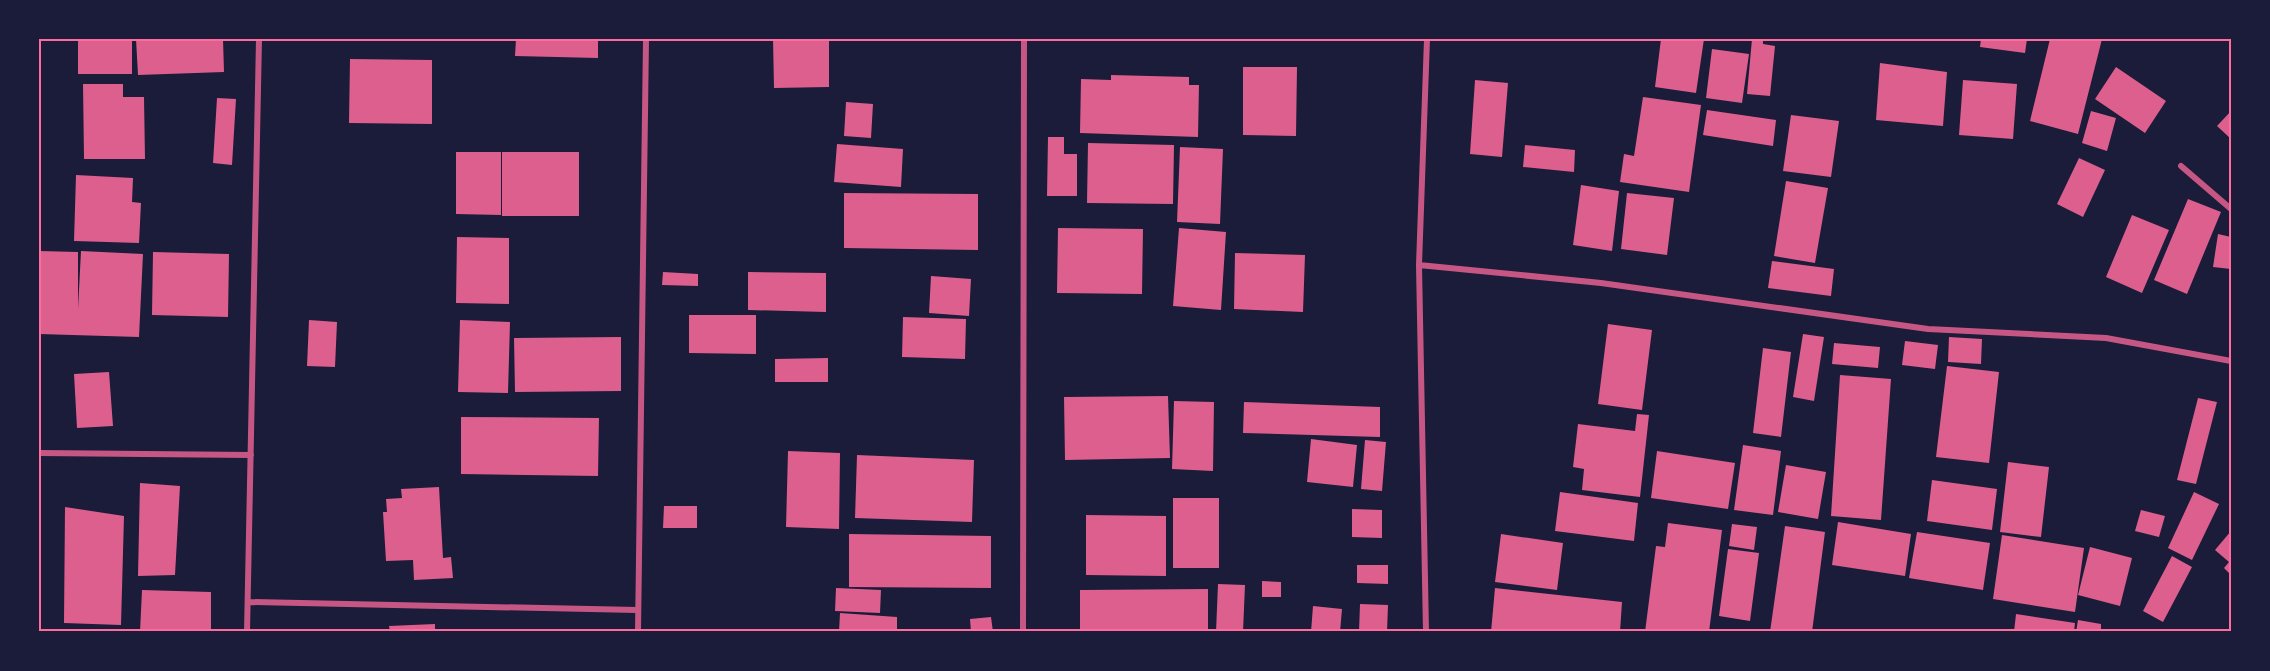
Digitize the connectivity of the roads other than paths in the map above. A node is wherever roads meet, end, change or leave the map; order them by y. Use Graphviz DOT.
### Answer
graph roads {
  1 [pos="259,39"];
  2 [pos="646,39"];
  3 [pos="1024,39"];
  4 [pos="1427,39"];
  5 [pos="2181,166"];
  6 [pos="2231,209"];
  7 [pos="1419,266"];
  8 [pos="2231,361"];
  9 [pos="39,453"];
  10 [pos="251,455"];
  11 [pos="248,602"];
  12 [pos="637,610"];
  13 [pos="247,632"];
  14 [pos="638,632"];
  15 [pos="1023,632"];
  16 [pos="1426,632"];
  1 -- 10 [label="street"];
  2 -- 12 [label="street"];
  3 -- 15 [label="street"];
  4 -- 7 [label="street"];
  5 -- 6 [label="street"];
  7 -- 8 [label="street"];
  7 -- 16 [label="street"];
  9 -- 10 [label="street"];
  10 -- 11 [label="street"];
  11 -- 12 [label="street"];
  11 -- 13 [label="street"];
  12 -- 14 [label="street"];
}
